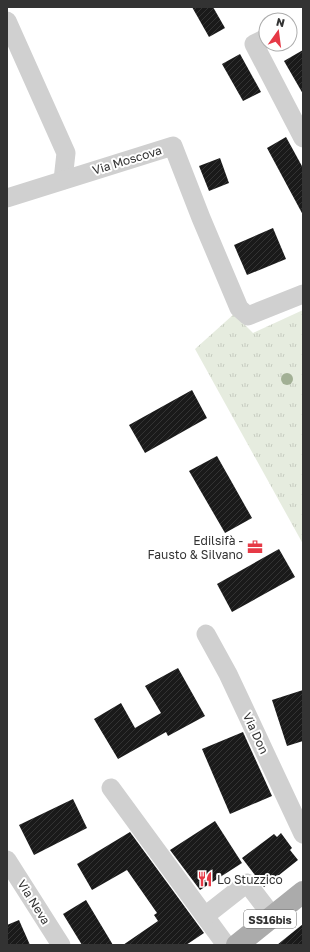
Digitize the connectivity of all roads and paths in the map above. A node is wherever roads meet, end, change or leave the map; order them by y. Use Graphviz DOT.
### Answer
graph roads {
  1 [pos="7,21"];
  2 [pos="258,42"];
  3 [pos="258,52"];
  4 [pos="258,52"];
  5 [pos="303,138"];
  6 [pos="63,180"];
  7 [pos="7,198"];
  8 [pos="303,294"];
  9 [pos="206,634"];
  10 [pos="111,788"];
  11 [pos="303,834"];
  12 [pos="7,860"];
  13 [pos="303,892"];
  14 [pos="206,916"];
  15 [pos="273,916"];
  16 [pos="61,945"];
  17 [pos="226,945"];
  18 [pos="237,945"];
  1 -- 6 [label="street"];
  2 -- 4 [label="street"];
  3 -- 5 [label="street"];
  6 -- 7 [label="street, Via Moscova"];
  6 -- 8 [label="street, Via Moscova"];
  9 -- 11 [label="street, Via Don"];
  10 -- 14 [label="street"];
  12 -- 16 [label="street, Via Neva"];
  13 -- 15 [label="main road, SS16bis"];
  14 -- 15 [label="street"];
  14 -- 17 [label="street"];
  15 -- 18 [label="main road, SS16bis"];
}
